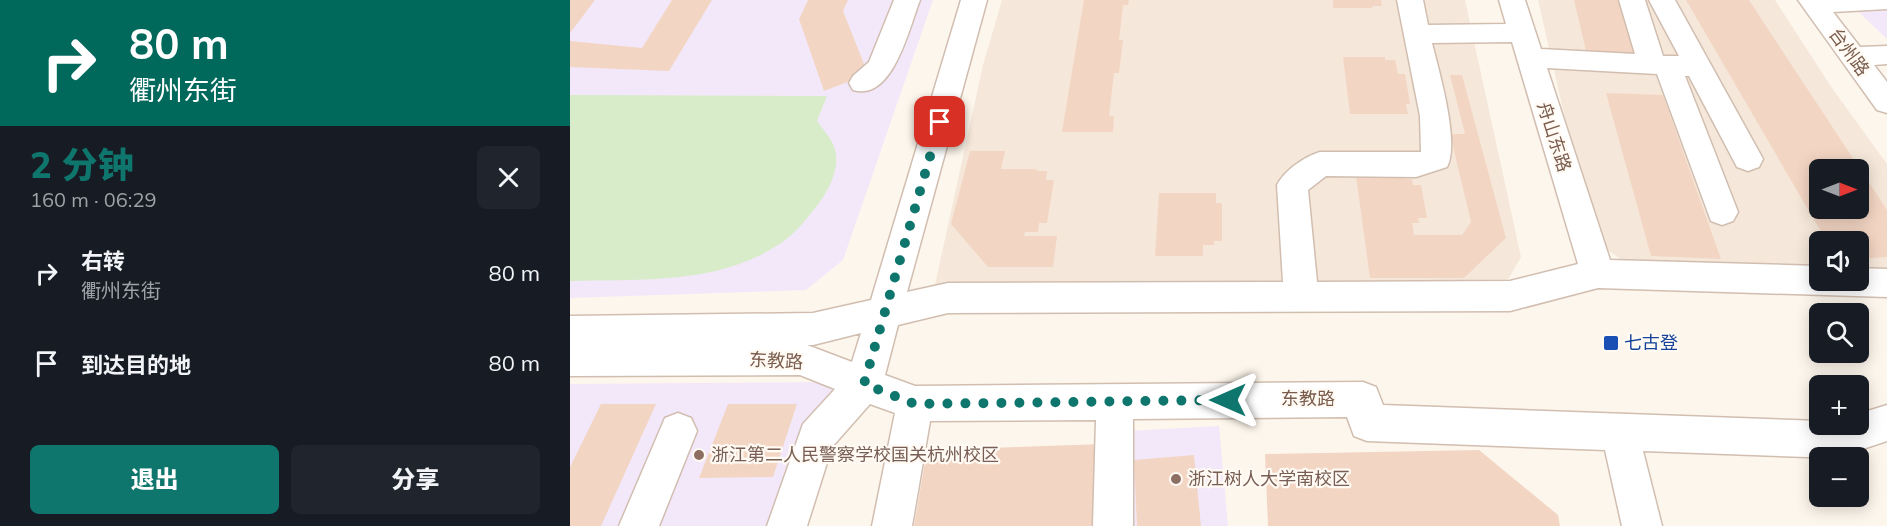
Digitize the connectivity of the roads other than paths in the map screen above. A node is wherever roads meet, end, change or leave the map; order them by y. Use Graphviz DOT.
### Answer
graph roads {
  1 [pos="907,0"];
  2 [pos="974,0"];
  3 [pos="1410,0"];
  4 [pos="1512,0"];
  5 [pos="1632,0"];
  6 [pos="1662,0"];
  7 [pos="1813,2"];
  8 [pos="1887,2"];
  9 [pos="1418,34"];
  10 [pos="1526,45"];
  11 [pos="1887,55"];
  12 [pos="1853,57"];
  13 [pos="1660,65"];
  14 [pos="1698,67"];
  15 [pos="863,83"];
  16 [pos="1887,104"];
  17 [pos="1748,159"];
  18 [pos="1722,212"];
  19 [pos="1598,273"];
  20 [pos="1887,283"];
  21 [pos="1301,297"];
  22 [pos="885,313"];
  23 [pos="570,332"];
  24 [pos="570,360"];
  25 [pos="864,384"];
  26 [pos="1115,401"];
  27 [pos="915,404"];
  28 [pos="1887,423"];
  29 [pos="678,431"];
  30 [pos="1620,434"];
  31 [pos="639,526"];
  32 [pos="787,526"];
  33 [pos="892,526"];
  34 [pos="1113,526"];
  35 [pos="1642,526"];
  1 -- 15 [label="street"];
  2 -- 22 [label="street"];
  3 -- 9 [label="street"];
  4 -- 10 [label="street, 舟山东路"];
  5 -- 13 [label="street"];
  6 -- 14 [label="street"];
  7 -- 8 [label="street"];
  7 -- 12 [label="street, 台州路"];
  9 -- 10 [label="street"];
  9 -- 21 [label="street"];
  10 -- 13 [label="street"];
  10 -- 19 [label="street, 舟山东路"];
  11 -- 12 [label="street"];
  12 -- 16 [label="street, 台州路"];
  13 -- 14 [label="street"];
  13 -- 18 [label="street"];
  14 -- 17 [label="street"];
  19 -- 20 [label="street, 东教路"];
  19 -- 21 [label="street, 东教路"];
  21 -- 22 [label="street, 东教路"];
  22 -- 23 [label="street, 东教路"];
  22 -- 25 [label="street"];
  24 -- 25 [label="street, 东教路"];
  25 -- 27 [label="street, 东教路"];
  25 -- 32 [label="street"];
  26 -- 27 [label="street, 东教路"];
  26 -- 30 [label="street, 东教路"];
  26 -- 34 [label="street"];
  27 -- 33 [label="street"];
  28 -- 30 [label="street, 东教路"];
  29 -- 31 [label="street"];
  30 -- 35 [label="street"];
}
